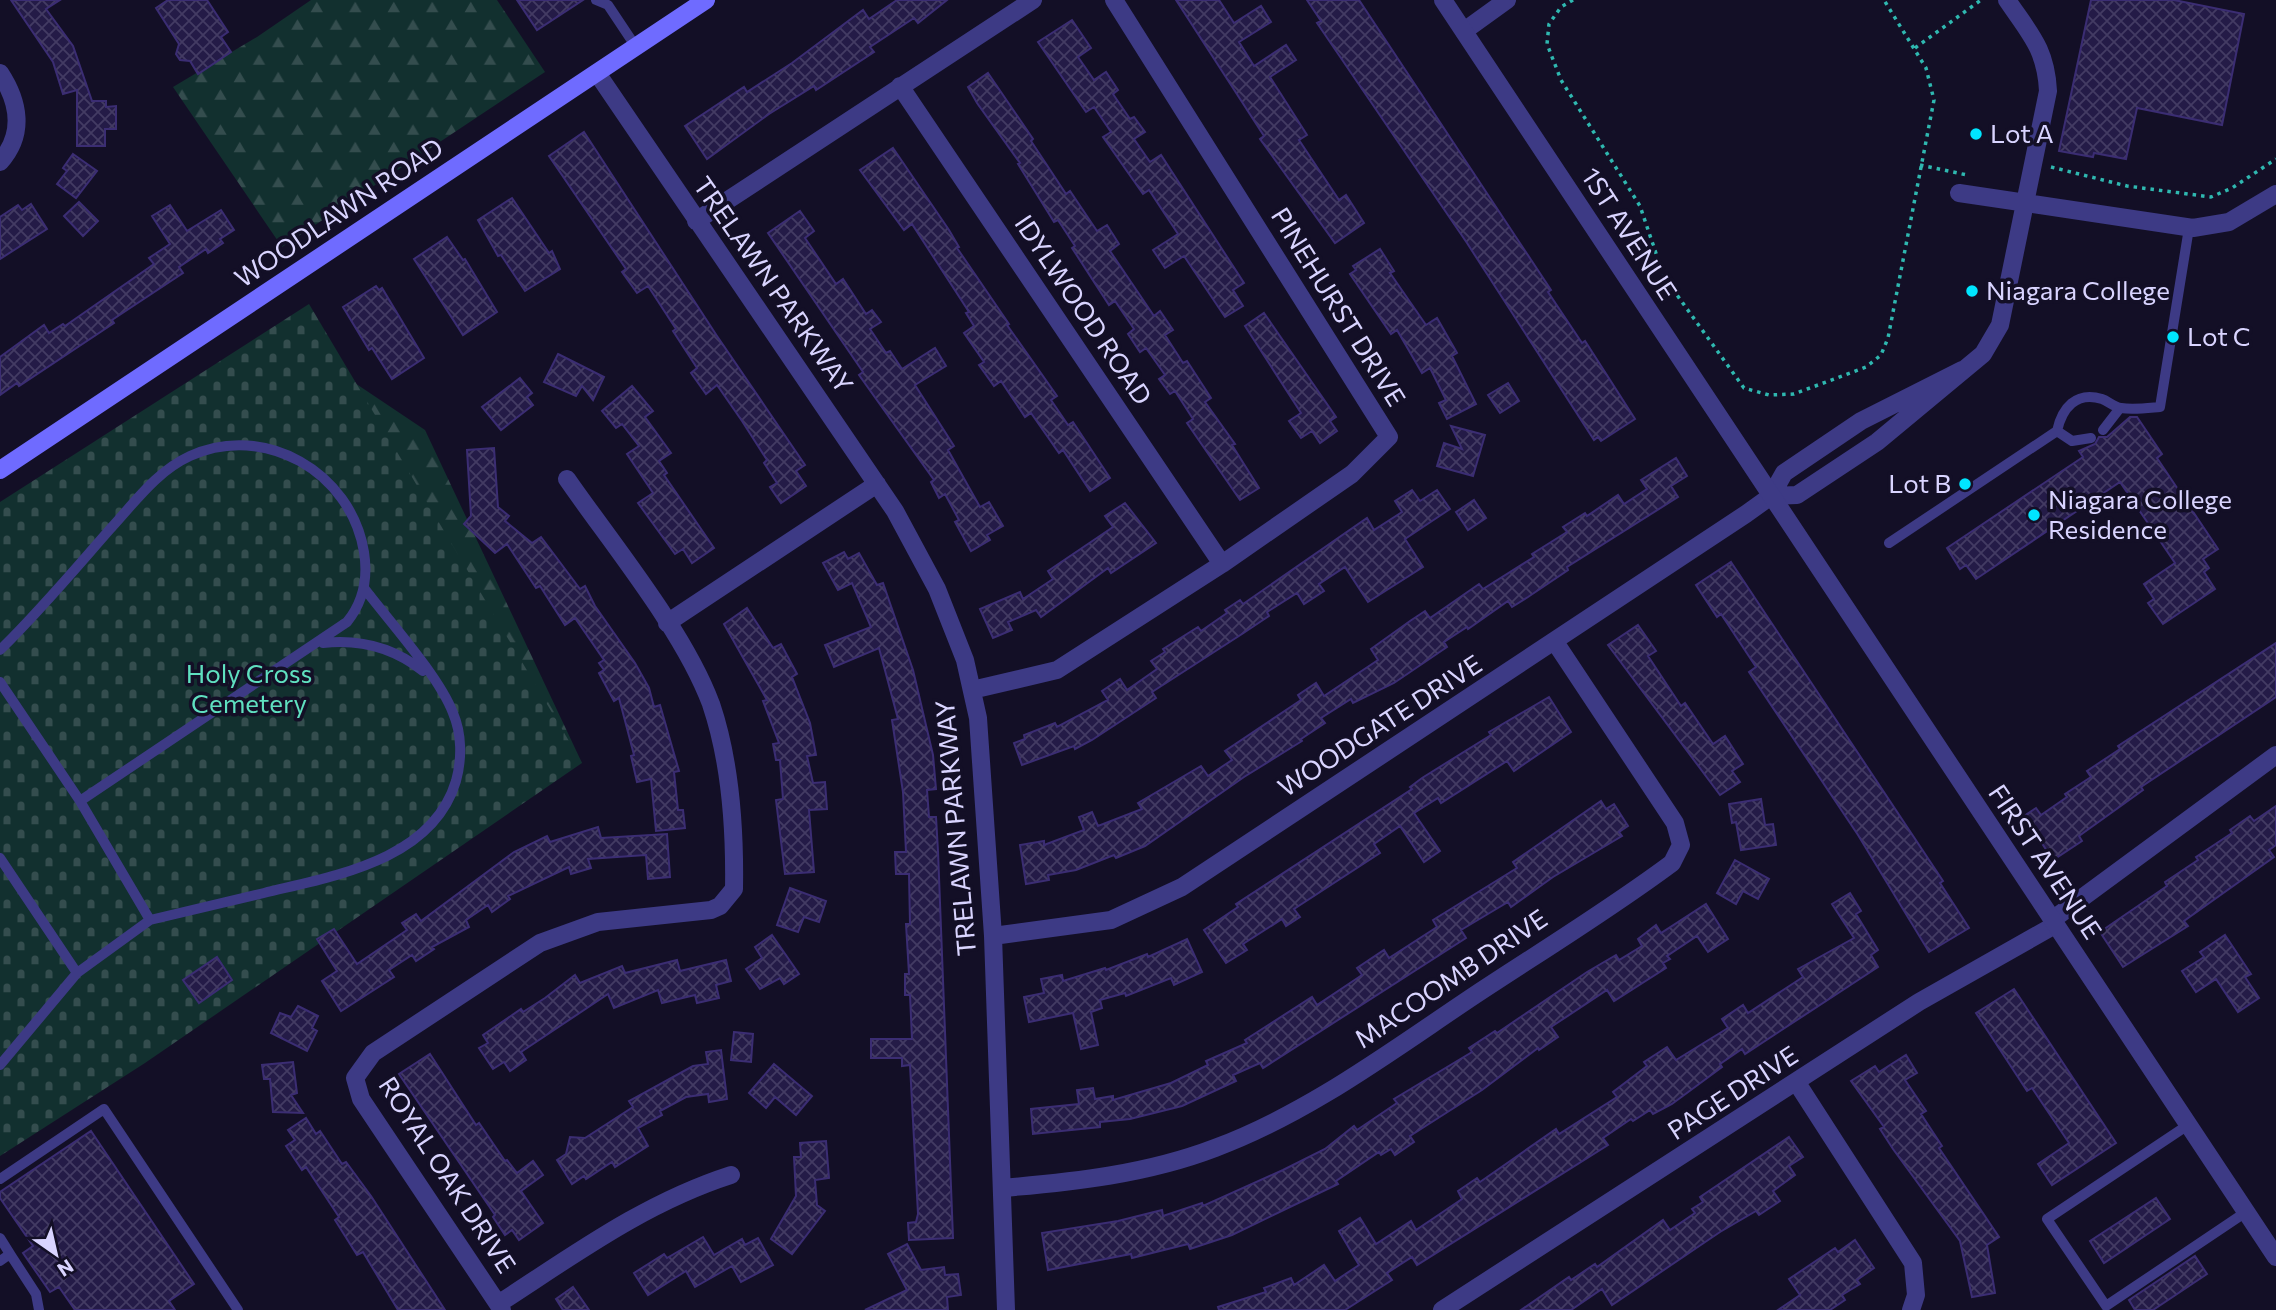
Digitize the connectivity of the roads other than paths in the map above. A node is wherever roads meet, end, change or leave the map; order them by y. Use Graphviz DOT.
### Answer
graph roads {
  1 [pos="596,0"];
  2 [pos="706,0"];
  3 [pos="1033,0"];
  4 [pos="1114,0"];
  5 [pos="1507,0"];
  6 [pos="2007,0"];
  7 [pos="609,3"];
  8 [pos="1451,3"];
  9 [pos="1464,31"];
  10 [pos="636,47"];
  11 [pos="0,73"];
  12 [pos="597,73"];
  13 [pos="900,86"];
  14 [pos="0,162"];
  15 [pos="1959,193"];
  16 [pos="2276,194"];
  17 [pos="2025,202"];
  18 [pos="696,221"];
  19 [pos="2189,228"];
  20 [pos="1962,370"];
  21 [pos="2120,408"];
  22 [pos="2104,430"];
  23 [pos="2057,431"];
  24 [pos="2091,438"];
  25 [pos="0,470"];
  26 [pos="567,479"];
  27 [pos="877,484"];
  28 [pos="1771,496"];
  29 [pos="1889,543"];
  30 [pos="1222,564"];
  31 [pos="364,588"];
  32 [pos="667,624"];
  33 [pos="1555,642"];
  34 [pos="319,643"];
  35 [pos="0,650"];
  36 [pos="0,682"];
  37 [pos="435,682"];
  38 [pos="972,690"];
  39 [pos="2276,755"];
  40 [pos="80,801"];
  41 [pos="0,858"];
  42 [pos="150,920"];
  43 [pos="2054,923"];
  44 [pos="993,936"];
  45 [pos="77,973"];
  46 [pos="0,1065"];
  47 [pos="1797,1083"];
  48 [pos="2188,1125"];
  49 [pos="731,1175"];
  50 [pos="0,1179"];
  51 [pos="1002,1188"];
  52 [pos="2246,1212"];
  53 [pos="0,1238"];
  54 [pos="10,1254"];
  55 [pos="2276,1256"];
  56 [pos="0,1261"];
  57 [pos="500,1307"];
  58 [pos="39,1310"];
  59 [pos="239,1310"];
  60 [pos="1006,1310"];
  61 [pos="1442,1310"];
  62 [pos="1911,1310"];
  1 -- 7 [label="lane"];
  2 -- 10 [label="main road, WOODLAWN ROAD"];
  3 -- 13 [label="street"];
  4 -- 30 [label="street, PINEHURST DRIVE"];
  5 -- 9 [label="street"];
  6 -- 17 [label="street"];
  7 -- 10 [label="lane"];
  8 -- 9 [label="street, 1ST AVENUE"];
  9 -- 28 [label="street, 1ST AVENUE"];
  10 -- 12 [label="main road, WOODLAWN ROAD"];
  11 -- 14 [label="street"];
  12 -- 18 [label="street, TRELAWN PARKWAY"];
  12 -- 25 [label="main road, WOODLAWN ROAD"];
  13 -- 18 [label="street"];
  13 -- 30 [label="street, IDYLWOOD ROAD"];
  15 -- 17 [label="street"];
  16 -- 19 [label="street"];
  17 -- 19 [label="street"];
  17 -- 20 [label="street"];
  18 -- 27 [label="street, TRELAWN PARKWAY"];
  19 -- 21 [label="lane"];
  20 -- 28 [label="street"];
  20 -- 28 [label="street"];
  21 -- 22 [label="lane"];
  21 -- 23 [label="lane"];
  23 -- 24 [label="lane"];
  23 -- 29 [label="lane"];
  26 -- 32 [label="street, ROYAL OAK DRIVE"];
  27 -- 32 [label="street"];
  27 -- 38 [label="street, TRELAWN PARKWAY"];
  28 -- 33 [label="street, WOODGATE DRIVE"];
  28 -- 43 [label="street, FIRST AVENUE"];
  30 -- 38 [label="street, PINEHURST DRIVE"];
  31 -- 34 [label="lane"];
  31 -- 35 [label="lane"];
  31 -- 37 [label="lane"];
  32 -- 57 [label="street, ROYAL OAK DRIVE"];
  33 -- 44 [label="street, WOODGATE DRIVE"];
  33 -- 51 [label="street, MACOOMB DRIVE"];
  34 -- 37 [label="lane"];
  34 -- 40 [label="lane"];
  36 -- 40 [label="lane"];
  37 -- 42 [label="lane"];
  38 -- 44 [label="street, TRELAWN PARKWAY"];
  39 -- 43 [label="street, PAGE DRIVE"];
  40 -- 42 [label="lane"];
  41 -- 45 [label="lane"];
  42 -- 45 [label="lane"];
  43 -- 47 [label="street, PAGE DRIVE"];
  43 -- 48 [label="street, FIRST AVENUE"];
  44 -- 51 [label="street, TRELAWN PARKWAY"];
  45 -- 46 [label="lane"];
  47 -- 61 [label="street, PAGE DRIVE"];
  47 -- 62 [label="street"];
  48 -- 52 [label="street, FIRST AVENUE"];
  48 -- 52 [label="lane"];
  49 -- 57 [label="street"];
  50 -- 59 [label="lane"];
  51 -- 60 [label="street, TRELAWN PARKWAY"];
  52 -- 55 [label="street, FIRST AVENUE"];
  53 -- 54 [label="lane"];
  54 -- 56 [label="lane"];
  54 -- 58 [label="lane"];
}
